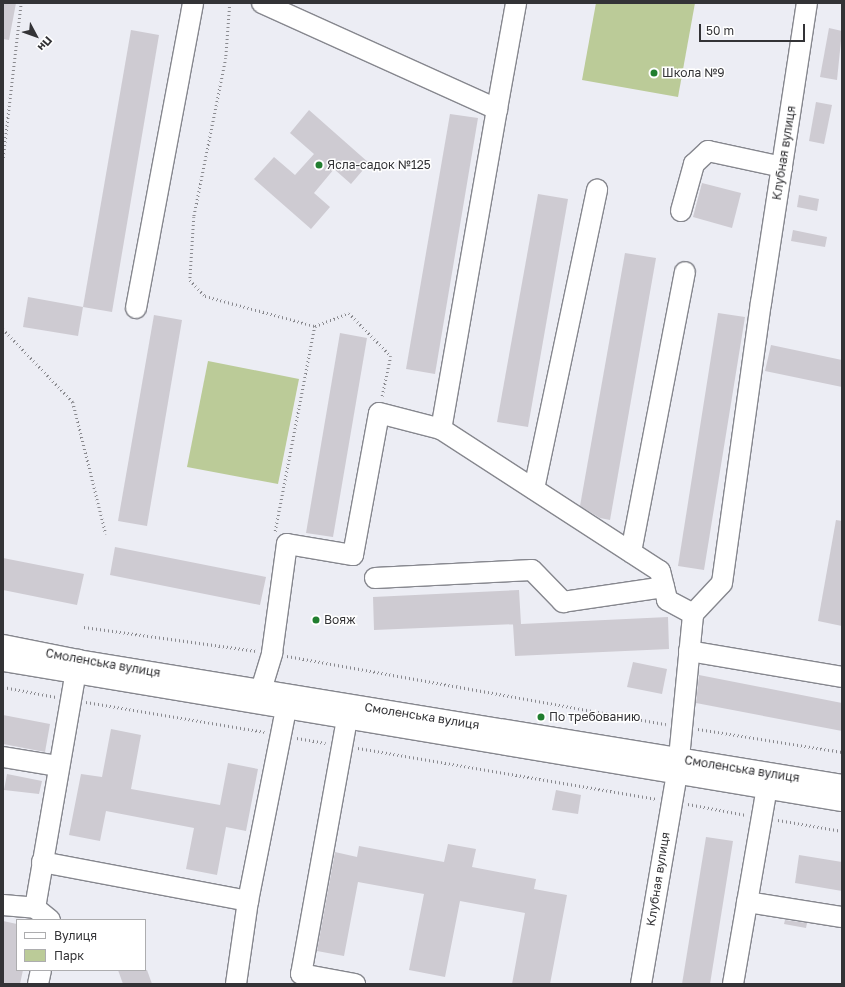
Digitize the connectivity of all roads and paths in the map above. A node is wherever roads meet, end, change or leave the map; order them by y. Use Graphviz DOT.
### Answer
graph roads {
  1 [pos="21,3"];
  2 [pos="194,3"];
  3 [pos="230,3"];
  4 [pos="262,3"];
  5 [pos="516,3"];
  6 [pos="807,3"];
  7 [pos="497,109"];
  8 [pos="3,158"];
  9 [pos="782,167"];
  10 [pos="597,190"];
  11 [pos="682,211"];
  12 [pos="685,272"];
  13 [pos="136,308"];
  14 [pos="315,326"];
  15 [pos="3,328"];
  16 [pos="379,414"];
  17 [pos="442,429"];
  18 [pos="534,489"];
  19 [pos="106,534"];
  20 [pos="287,544"];
  21 [pos="631,552"];
  22 [pos="374,578"];
  23 [pos="664,587"];
  24 [pos="693,614"];
  25 [pos="84,627"];
  26 [pos="3,645"];
  27 [pos="689,651"];
  28 [pos="272,653"];
  29 [pos="3,661"];
  30 [pos="77,666"];
  31 [pos="842,677"];
  32 [pos="3,687"];
  33 [pos="261,690"];
  34 [pos="71,700"];
  35 [pos="286,709"];
  36 [pos="347,719"];
  37 [pos="683,727"];
  38 [pos="282,735"];
  39 [pos="342,745"];
  40 [pos="842,752"];
  41 [pos="3,757"];
  42 [pos="58,766"];
  43 [pos="678,766"];
  44 [pos="768,781"];
  45 [pos="842,785"];
  46 [pos="671,801"];
  47 [pos="842,801"];
  48 [pos="762,818"];
  49 [pos="842,831"];
  50 [pos="42,862"];
  51 [pos="248,901"];
  52 [pos="747,902"];
  53 [pos="3,905"];
  54 [pos="42,914"];
  55 [pos="842,917"];
  56 [pos="41,971"];
  57 [pos="38,984"];
  58 [pos="236,984"];
  59 [pos="355,984"];
  60 [pos="641,984"];
  61 [pos="733,984"];
  1 -- 8 [label="path"];
  2 -- 13 [label="street"];
  3 -- 14 [label="path"];
  4 -- 7 [label="street"];
  5 -- 7 [label="street"];
  6 -- 9 [label="street, Клубная вулиця"];
  7 -- 17 [label="street"];
  9 -- 11 [label="street"];
  9 -- 24 [label="street, Клубная вулиця"];
  10 -- 18 [label="street"];
  12 -- 21 [label="street"];
  14 -- 16 [label="path"];
  14 -- 20 [label="path"];
  15 -- 19 [label="path"];
  16 -- 17 [label="street"];
  16 -- 20 [label="street"];
  17 -- 18 [label="street"];
  18 -- 21 [label="street"];
  20 -- 28 [label="street"];
  21 -- 23 [label="street"];
  22 -- 23 [label="street"];
  23 -- 24 [label="street"];
  24 -- 27 [label="street, Клубная вулиця"];
  25 -- 28 [label="path"];
  26 -- 30 [label="street, Смоленська вулиця"];
  27 -- 31 [label="street"];
  27 -- 37 [label="street, Клубная вулиця"];
  28 -- 33 [label="street"];
  28 -- 37 [label="path"];
  29 -- 30 [label="street, Смоленська вулиця"];
  30 -- 33 [label="street, Смоленська вулиця"];
  30 -- 34 [label="street"];
  30 -- 35 [label="street, Смоленська вулиця"];
  32 -- 34 [label="path"];
  33 -- 43 [label="street, Смоленська вулиця"];
  34 -- 38 [label="path"];
  34 -- 42 [label="street"];
  35 -- 36 [label="street, Смоленська вулиця"];
  35 -- 38 [label="street"];
  36 -- 39 [label="street"];
  36 -- 43 [label="street, Смоленська вулиця"];
  37 -- 40 [label="path"];
  37 -- 43 [label="street, Клубная вулиця"];
  38 -- 39 [label="path"];
  38 -- 51 [label="street"];
  39 -- 46 [label="path"];
  39 -- 59 [label="street"];
  41 -- 42 [label="street"];
  42 -- 50 [label="street"];
  43 -- 44 [label="street, Смоленська вулиця"];
  43 -- 46 [label="street, Клубная вулиця"];
  44 -- 45 [label="street, Смоленська вулиця"];
  44 -- 47 [label="street, Смоленська вулиця"];
  44 -- 48 [label="street"];
  46 -- 48 [label="path"];
  46 -- 60 [label="street, Клубная вулиця"];
  48 -- 49 [label="path"];
  48 -- 52 [label="street"];
  50 -- 51 [label="street"];
  50 -- 54 [label="street"];
  51 -- 58 [label="street"];
  52 -- 55 [label="street"];
  52 -- 61 [label="street"];
  53 -- 54 [label="street"];
  56 -- 57 [label="street"];
}
